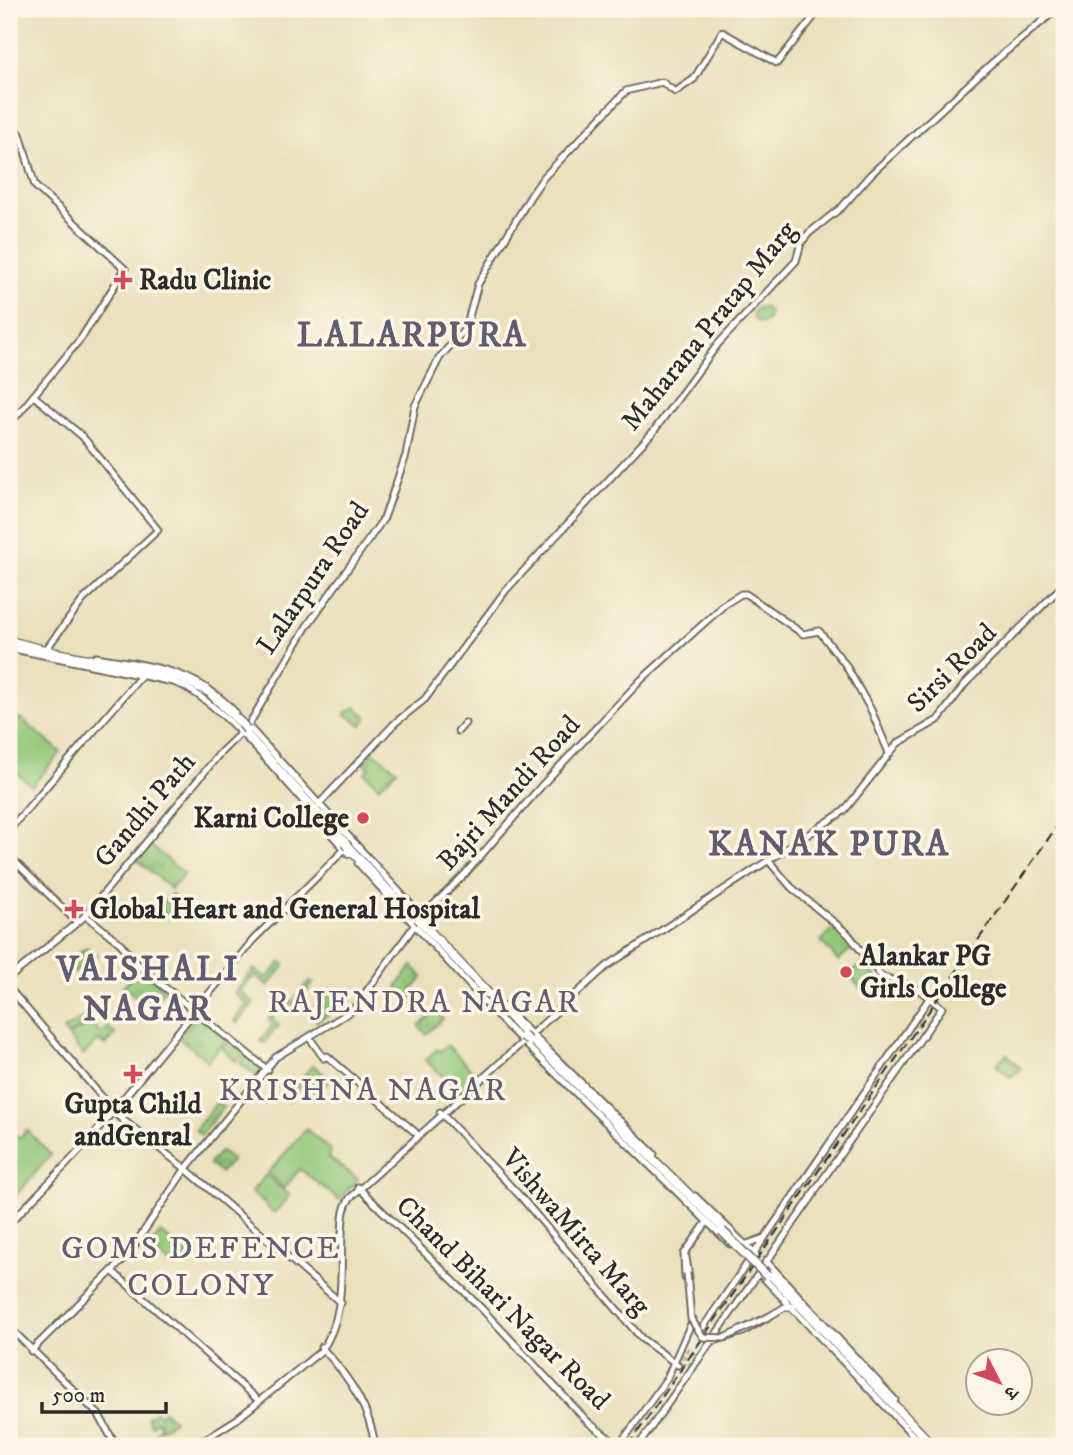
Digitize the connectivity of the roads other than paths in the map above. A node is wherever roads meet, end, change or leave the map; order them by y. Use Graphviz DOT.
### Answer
graph roads {
  1 [pos="820,9"];
  2 [pos="1056,9"];
  3 [pos="657,82"];
  4 [pos="9,127"];
  5 [pos="34,397"];
  6 [pos="9,425"];
  7 [pos="384,517"];
  8 [pos="1064,586"];
  9 [pos="722,607"];
  10 [pos="9,642"];
  11 [pos="47,648"];
  12 [pos="286,656"];
  13 [pos="141,676"];
  14 [pos="464,723"];
  15 [pos="243,729"];
  16 [pos="458,732"];
  17 [pos="889,754"];
  18 [pos="319,804"];
  19 [pos="9,830"];
  20 [pos="348,844"];
  21 [pos="792,846"];
  22 [pos="9,856"];
  23 [pos="769,860"];
  24 [pos="429,911"];
  25 [pos="86,916"];
  26 [pos="419,921"];
  27 [pos="77,922"];
  28 [pos="9,978"];
  29 [pos="9,990"];
  30 [pos="204,1000"];
  31 [pos="928,1001"];
  32 [pos="189,1005"];
  33 [pos="199,1012"];
  34 [pos="189,1019"];
  35 [pos="525,1037"];
  36 [pos="309,1038"];
  37 [pos="268,1068"];
  38 [pos="114,1111"];
  39 [pos="441,1113"];
  40 [pos="416,1133"];
  41 [pos="193,1162"];
  42 [pos="184,1169"];
  43 [pos="58,1176"];
  44 [pos="194,1177"];
  45 [pos="179,1179"];
  46 [pos="358,1188"];
  47 [pos="708,1224"];
  48 [pos="9,1226"];
  49 [pos="764,1238"];
  50 [pos="749,1247"];
  51 [pos="756,1255"];
  52 [pos="686,1257"];
  53 [pos="743,1257"];
  54 [pos="766,1261"];
  55 [pos="750,1263"];
  56 [pos="113,1272"];
  57 [pos="686,1273"];
  58 [pos="762,1274"];
  59 [pos="339,1303"];
  60 [pos="793,1307"];
  61 [pos="771,1317"];
  62 [pos="693,1319"];
  63 [pos="9,1328"];
  64 [pos="32,1350"];
  65 [pos="323,1351"];
  66 [pos="677,1364"];
  67 [pos="258,1400"];
  68 [pos="115,1446"];
  69 [pos="192,1446"];
  70 [pos="375,1446"];
  71 [pos="619,1446"];
  72 [pos="638,1446"];
  73 [pos="923,1446"];
  74 [pos="933,1446"];
  1 -- 3 [label="street"];
  2 -- 18 [label="street, Maharana Pratap Marg"];
  3 -- 7 [label="street"];
  3 -- 7 [label="street, Lalarpura Road"];
  4 -- 5 [label="street"];
  5 -- 6 [label="street"];
  5 -- 11 [label="street"];
  7 -- 12 [label="street, Lalarpura Road"];
  7 -- 12 [label="street"];
  8 -- 17 [label="street, Sirsi Road"];
  8 -- 21 [label="street, Sirsi Road"];
  9 -- 17 [label="street"];
  9 -- 24 [label="street, Bajri Mandi Road"];
  9 -- 24 [label="street"];
  10 -- 11 [label="street"];
  10 -- 13 [label="street"];
  10 -- 15 [label="highway"];
  11 -- 15 [label="street"];
  12 -- 15 [label="street"];
  12 -- 15 [label="street, Lalarpura Road"];
  13 -- 15 [label="street"];
  13 -- 19 [label="street"];
  14 -- 16 [label="street"];
  15 -- 18 [label="street"];
  15 -- 20 [label="highway"];
  15 -- 25 [label="street, Gandhi Path"];
  17 -- 21 [label="street, Sirsi Road"];
  18 -- 20 [label="street"];
  20 -- 26 [label="highway"];
  20 -- 30 [label="street"];
  21 -- 23 [label="street, Sirsi Road"];
  22 -- 27 [label="street"];
  23 -- 31 [label="street"];
  23 -- 35 [label="street, Sirsi Road"];
  24 -- 26 [label="street, Bajri Mandi Road"];
  25 -- 27 [label="street, Gandhi Path"];
  25 -- 32 [label="street"];
  26 -- 35 [label="highway"];
  26 -- 36 [label="street, Bajri Mandi Road"];
  27 -- 28 [label="street, Gandhi Path"];
  29 -- 38 [label="street"];
  29 -- 38 [label="street"];
  30 -- 32 [label="street"];
  30 -- 33 [label="street"];
  31 -- 49 [label="street"];
  31 -- 54 [label="street"];
  32 -- 33 [label="street"];
  32 -- 34 [label="street"];
  33 -- 34 [label="street"];
  33 -- 37 [label="street"];
  34 -- 38 [label="street"];
  35 -- 39 [label="street, Sirsi Road"];
  35 -- 47 [label="street"];
  35 -- 50 [label="street"];
  35 -- 58 [label="highway, bridge"];
  36 -- 37 [label="street, Bajri Mandi Road"];
  36 -- 40 [label="street"];
  37 -- 41 [label="street, Bajri Mandi Road"];
  38 -- 42 [label="street"];
  38 -- 43 [label="street"];
  38 -- 43 [label="street"];
  39 -- 40 [label="street, Sirsi Road"];
  39 -- 46 [label="street, Sirsi Road"];
  39 -- 66 [label="street, VishwaMirta Marg"];
  40 -- 46 [label="street, Sirsi Road"];
  41 -- 42 [label="street, Bajri Mandi Road"];
  41 -- 44 [label="street"];
  42 -- 44 [label="street"];
  42 -- 45 [label="street, Bajri Mandi Road"];
  43 -- 48 [label="street"];
  44 -- 45 [label="street"];
  44 -- 59 [label="street"];
  45 -- 56 [label="street, Bajri Mandi Road"];
  46 -- 59 [label="street, Sirsi Road"];
  46 -- 71 [label="street, Chand Bihari Nagar Road"];
  47 -- 52 [label="street"];
  47 -- 53 [label="street"];
  47 -- 57 [label="street"];
  49 -- 50 [label="street"];
  49 -- 51 [label="street"];
  50 -- 51 [label="street"];
  50 -- 53 [label="street"];
  51 -- 55 [label="street"];
  52 -- 57 [label="street"];
  52 -- 62 [label="street"];
  53 -- 55 [label="street"];
  54 -- 58 [label="street"];
  54 -- 58 [label="street"];
  55 -- 62 [label="street"];
  56 -- 64 [label="street, Bajri Mandi Road"];
  56 -- 67 [label="street"];
  57 -- 61 [label="street, bridge"];
  58 -- 60 [label="street"];
  58 -- 61 [label="street"];
  58 -- 72 [label="street"];
  58 -- 74 [label="highway"];
  59 -- 65 [label="street, Sirsi Road"];
  59 -- 65 [label="street, Sirsi Road"];
  60 -- 61 [label="street"];
  60 -- 73 [label="street"];
  62 -- 66 [label="street"];
  63 -- 64 [label="street"];
  64 -- 68 [label="street"];
  65 -- 67 [label="street"];
  65 -- 69 [label="street"];
  65 -- 70 [label="street"];
  66 -- 71 [label="street"];
  67 -- 69 [label="street"];
}
